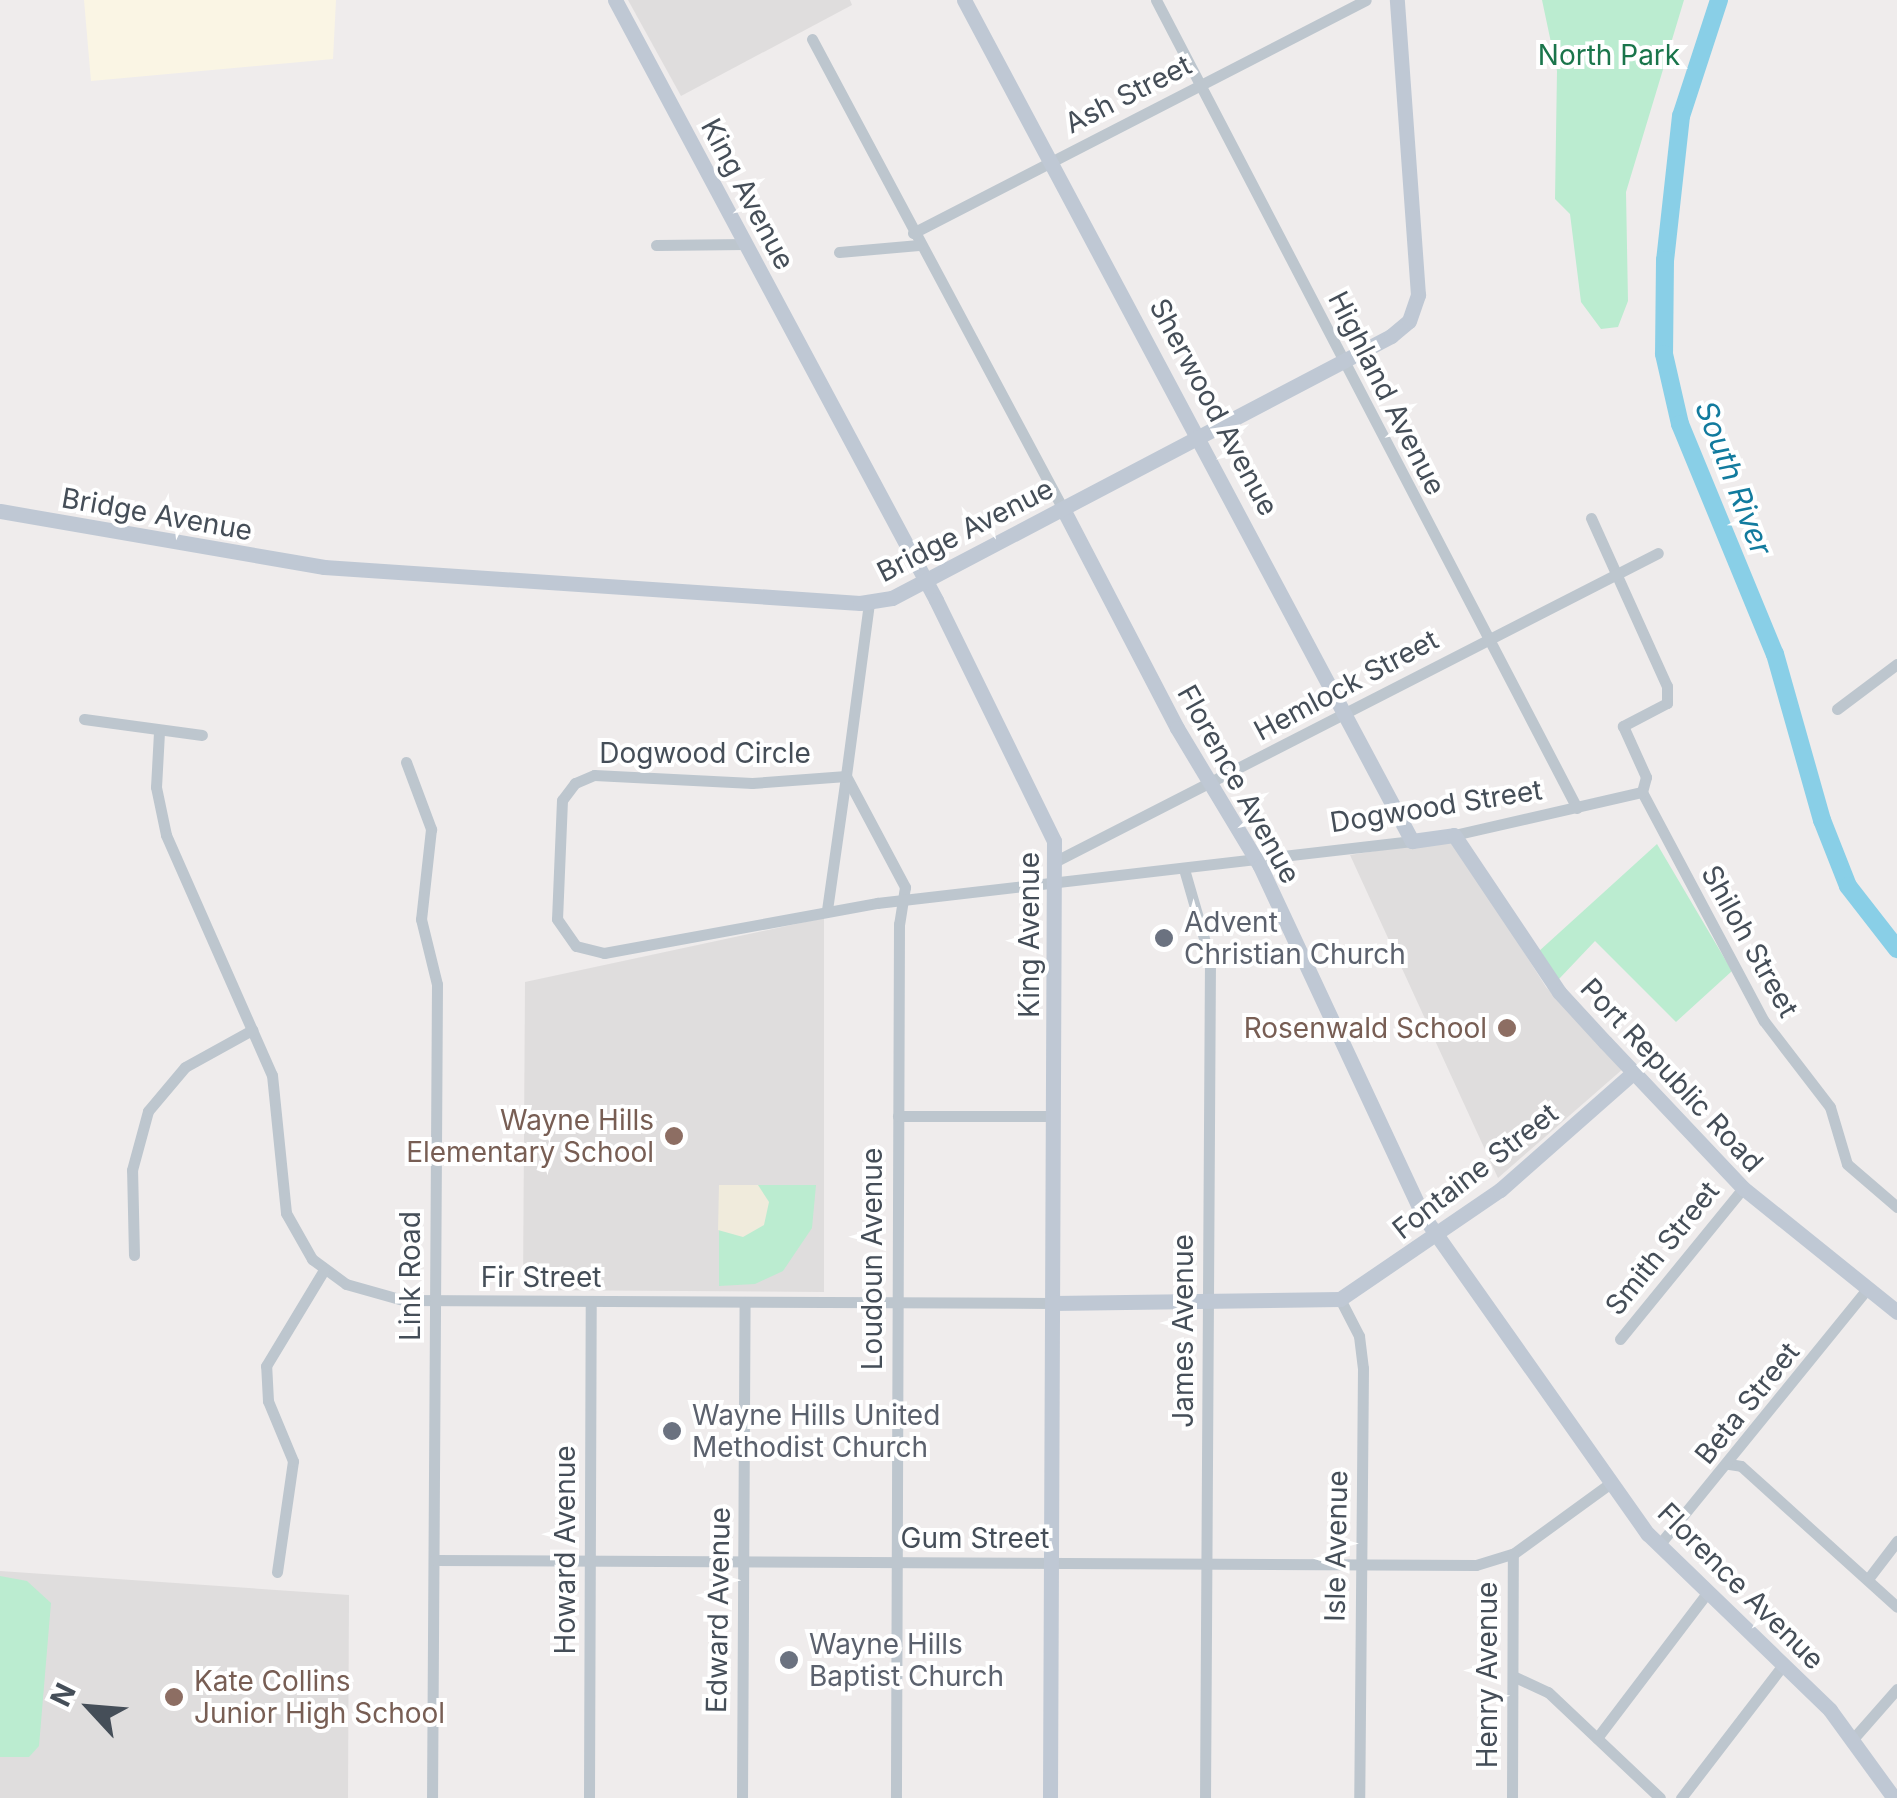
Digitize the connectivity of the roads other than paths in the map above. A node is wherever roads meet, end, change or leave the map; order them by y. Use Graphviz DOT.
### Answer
graph roads {
  1 [pos="615,0"];
  2 [pos="964,0"];
  3 [pos="1156,0"];
  4 [pos="1366,0"];
  5 [pos="1397,0"];
  6 [pos="1335,6"];
  7 [pos="812,38"];
  8 [pos="1199,85"];
  9 [pos="1054,160"];
  10 [pos="916,239"];
  11 [pos="746,244"];
  12 [pos="656,245"];
  13 [pos="839,252"];
  14 [pos="1342,362"];
  15 [pos="1200,436"];
  16 [pos="1063,509"];
  17 [pos="0,511"];
  18 [pos="1592,518"];
  19 [pos="1658,553"];
  20 [pos="1613,571"];
  21 [pos="926,582"];
  22 [pos="869,603"];
  23 [pos="1488,638"];
  24 [pos="1897,664"];
  25 [pos="1837,709"];
  26 [pos="1346,714"];
  27 [pos="84,719"];
  28 [pos="158,732"];
  29 [pos="202,735"];
  30 [pos="406,762"];
  31 [pos="846,776"];
  32 [pos="1211,786"];
  33 [pos="1642,792"];
  34 [pos="1577,808"];
  35 [pos="1454,834"];
  36 [pos="1412,841"];
  37 [pos="1255,859"];
  38 [pos="1056,861"];
  39 [pos="1184,868"];
  40 [pos="1056,881"];
  41 [pos="903,900"];
  42 [pos="827,910"];
  43 [pos="252,1030"];
  44 [pos="1634,1072"];
  45 [pos="898,1116"];
  46 [pos="1054,1116"];
  47 [pos="1743,1188"];
  48 [pos="1897,1207"];
  49 [pos="1436,1235"];
  50 [pos="134,1255"];
  51 [pos="324,1270"];
  52 [pos="1868,1288"];
  53 [pos="435,1300"];
  54 [pos="1340,1300"];
  55 [pos="591,1302"];
  56 [pos="745,1302"];
  57 [pos="897,1303"];
  58 [pos="1053,1303"];
  59 [pos="1208,1304"];
  60 [pos="1897,1312"];
  61 [pos="1620,1339"];
  62 [pos="1729,1464"];
  63 [pos="1612,1482"];
  64 [pos="1897,1541"];
  65 [pos="1658,1545"];
  66 [pos="1513,1554"];
  67 [pos="434,1560"];
  68 [pos="589,1561"];
  69 [pos="744,1562"];
  70 [pos="896,1562"];
  71 [pos="1051,1564"];
  72 [pos="1206,1565"];
  73 [pos="1361,1565"];
  74 [pos="278,1572"];
  75 [pos="1868,1579"];
  76 [pos="1707,1593"];
  77 [pos="1897,1606"];
  78 [pos="1783,1665"];
  79 [pos="1513,1676"];
  80 [pos="1897,1689"];
  81 [pos="1597,1738"];
  82 [pos="1852,1740"];
  83 [pos="432,1798"];
  84 [pos="588,1798"];
  85 [pos="742,1798"];
  86 [pos="896,1798"];
  87 [pos="1050,1798"];
  88 [pos="1206,1798"];
  89 [pos="1359,1798"];
  90 [pos="1512,1798"];
  91 [pos="1660,1798"];
  92 [pos="1681,1798"];
  93 [pos="1894,1798"];
  1 -- 11 [label="street, King Avenue"];
  2 -- 9 [label="street, Sherwood Avenue"];
  3 -- 8 [label="street, Highland Avenue"];
  4 -- 6 [label="street, Ash Street"];
  5 -- 14 [label="street, Bridge Avenue"];
  6 -- 8 [label="street, Ash Street"];
  7 -- 10 [label="street, Florence Avenue"];
  8 -- 9 [label="street, Ash Street"];
  8 -- 14 [label="street, Highland Avenue"];
  9 -- 10 [label="street, Ash Street"];
  9 -- 15 [label="street, Sherwood Avenue"];
  10 -- 13 [label="street, Ash Street"];
  10 -- 16 [label="street, Florence Avenue"];
  11 -- 12 [label="street"];
  11 -- 21 [label="street, King Avenue"];
  14 -- 15 [label="street, Bridge Avenue"];
  14 -- 23 [label="street, Highland Avenue"];
  15 -- 16 [label="street, Bridge Avenue"];
  15 -- 26 [label="street, Sherwood Avenue"];
  16 -- 21 [label="street, Bridge Avenue"];
  16 -- 32 [label="street, Florence Avenue"];
  17 -- 22 [label="street, Bridge Avenue"];
  18 -- 20 [label="street"];
  19 -- 20 [label="street, Hemlock Street"];
  20 -- 23 [label="street, Hemlock Street"];
  20 -- 33 [label="street, Shiloh Street"];
  21 -- 22 [label="street, Bridge Avenue"];
  21 -- 38 [label="street, King Avenue"];
  22 -- 31 [label="street"];
  23 -- 26 [label="street, Hemlock Street"];
  23 -- 34 [label="street, Highland Avenue"];
  24 -- 25 [label="street"];
  26 -- 32 [label="street, Hemlock Street"];
  26 -- 36 [label="street, Sherwood Avenue"];
  27 -- 28 [label="street"];
  28 -- 29 [label="street"];
  28 -- 43 [label="street, Fir Street"];
  30 -- 53 [label="street, Link Road"];
  31 -- 41 [label="street, Loudoun Avenue"];
  31 -- 42 [label="street"];
  31 -- 42 [label="street, Dogwood Circle"];
  32 -- 37 [label="street, Florence Avenue"];
  32 -- 38 [label="street, Hemlock Street"];
  33 -- 34 [label="street"];
  33 -- 48 [label="street, Shiloh Street"];
  34 -- 35 [label="street, Dogwood Street"];
  35 -- 36 [label="street, Dogwood Street"];
  35 -- 44 [label="street, Port Republic Road"];
  36 -- 37 [label="street, Dogwood Street"];
  37 -- 39 [label="street, Dogwood Street"];
  37 -- 49 [label="street, Florence Avenue"];
  38 -- 40 [label="street, King Avenue"];
  39 -- 40 [label="street, Dogwood Street"];
  39 -- 59 [label="street, James Avenue"];
  40 -- 41 [label="street, Dogwood Street"];
  40 -- 46 [label="street, King Avenue"];
  41 -- 42 [label="street, Dogwood Street"];
  41 -- 45 [label="street, Loudoun Avenue"];
  43 -- 50 [label="street"];
  43 -- 51 [label="street, Fir Street"];
  44 -- 47 [label="street, Port Republic Road"];
  44 -- 49 [label="street, Fontaine Street"];
  45 -- 46 [label="street"];
  45 -- 57 [label="street, Loudoun Avenue"];
  46 -- 58 [label="street, King Avenue"];
  47 -- 52 [label="street, Port Republic Road"];
  47 -- 61 [label="street, Smith Street"];
  49 -- 54 [label="street, Fontaine Street"];
  49 -- 63 [label="street, Florence Avenue"];
  51 -- 53 [label="street, Fir Street"];
  51 -- 74 [label="street"];
  52 -- 60 [label="street, Port Republic Road"];
  52 -- 62 [label="street, Beta Street"];
  53 -- 55 [label="street, Fir Street"];
  53 -- 67 [label="street, Link Road"];
  54 -- 59 [label="street, Fir Street"];
  54 -- 73 [label="street, Isle Avenue"];
  55 -- 56 [label="street, Fir Street"];
  55 -- 68 [label="street, Howard Avenue"];
  56 -- 57 [label="street, Fir Street"];
  56 -- 69 [label="street, Edward Avenue"];
  57 -- 58 [label="street, Fir Street"];
  57 -- 70 [label="street, Loudoun Avenue"];
  58 -- 59 [label="street, Fir Street"];
  58 -- 71 [label="street, King Avenue"];
  59 -- 72 [label="street, James Avenue"];
  62 -- 65 [label="street, Beta Street"];
  62 -- 75 [label="street"];
  63 -- 65 [label="street, Florence Avenue"];
  63 -- 66 [label="street, Henry Avenue"];
  64 -- 75 [label="street"];
  65 -- 76 [label="street, Florence Avenue"];
  66 -- 73 [label="street, Gum Street"];
  66 -- 79 [label="street, Henry Avenue"];
  67 -- 68 [label="street, Gum Street"];
  67 -- 83 [label="street, Link Road"];
  68 -- 69 [label="street, Gum Street"];
  68 -- 84 [label="street, Howard Avenue"];
  69 -- 70 [label="street, Gum Street"];
  69 -- 85 [label="street, Edward Avenue"];
  70 -- 71 [label="street, Gum Street"];
  70 -- 86 [label="street, Loudoun Avenue"];
  71 -- 72 [label="street, Gum Street"];
  71 -- 87 [label="street, King Avenue"];
  72 -- 73 [label="street, Gum Street"];
  72 -- 88 [label="street, James Avenue"];
  73 -- 89 [label="street, Isle Avenue"];
  75 -- 77 [label="street"];
  76 -- 78 [label="street, Florence Avenue"];
  76 -- 81 [label="street"];
  78 -- 82 [label="street, Florence Avenue"];
  78 -- 92 [label="street"];
  79 -- 81 [label="street"];
  79 -- 90 [label="street, Henry Avenue"];
  80 -- 82 [label="street"];
  81 -- 91 [label="street"];
  82 -- 93 [label="street, Florence Avenue"];
}
